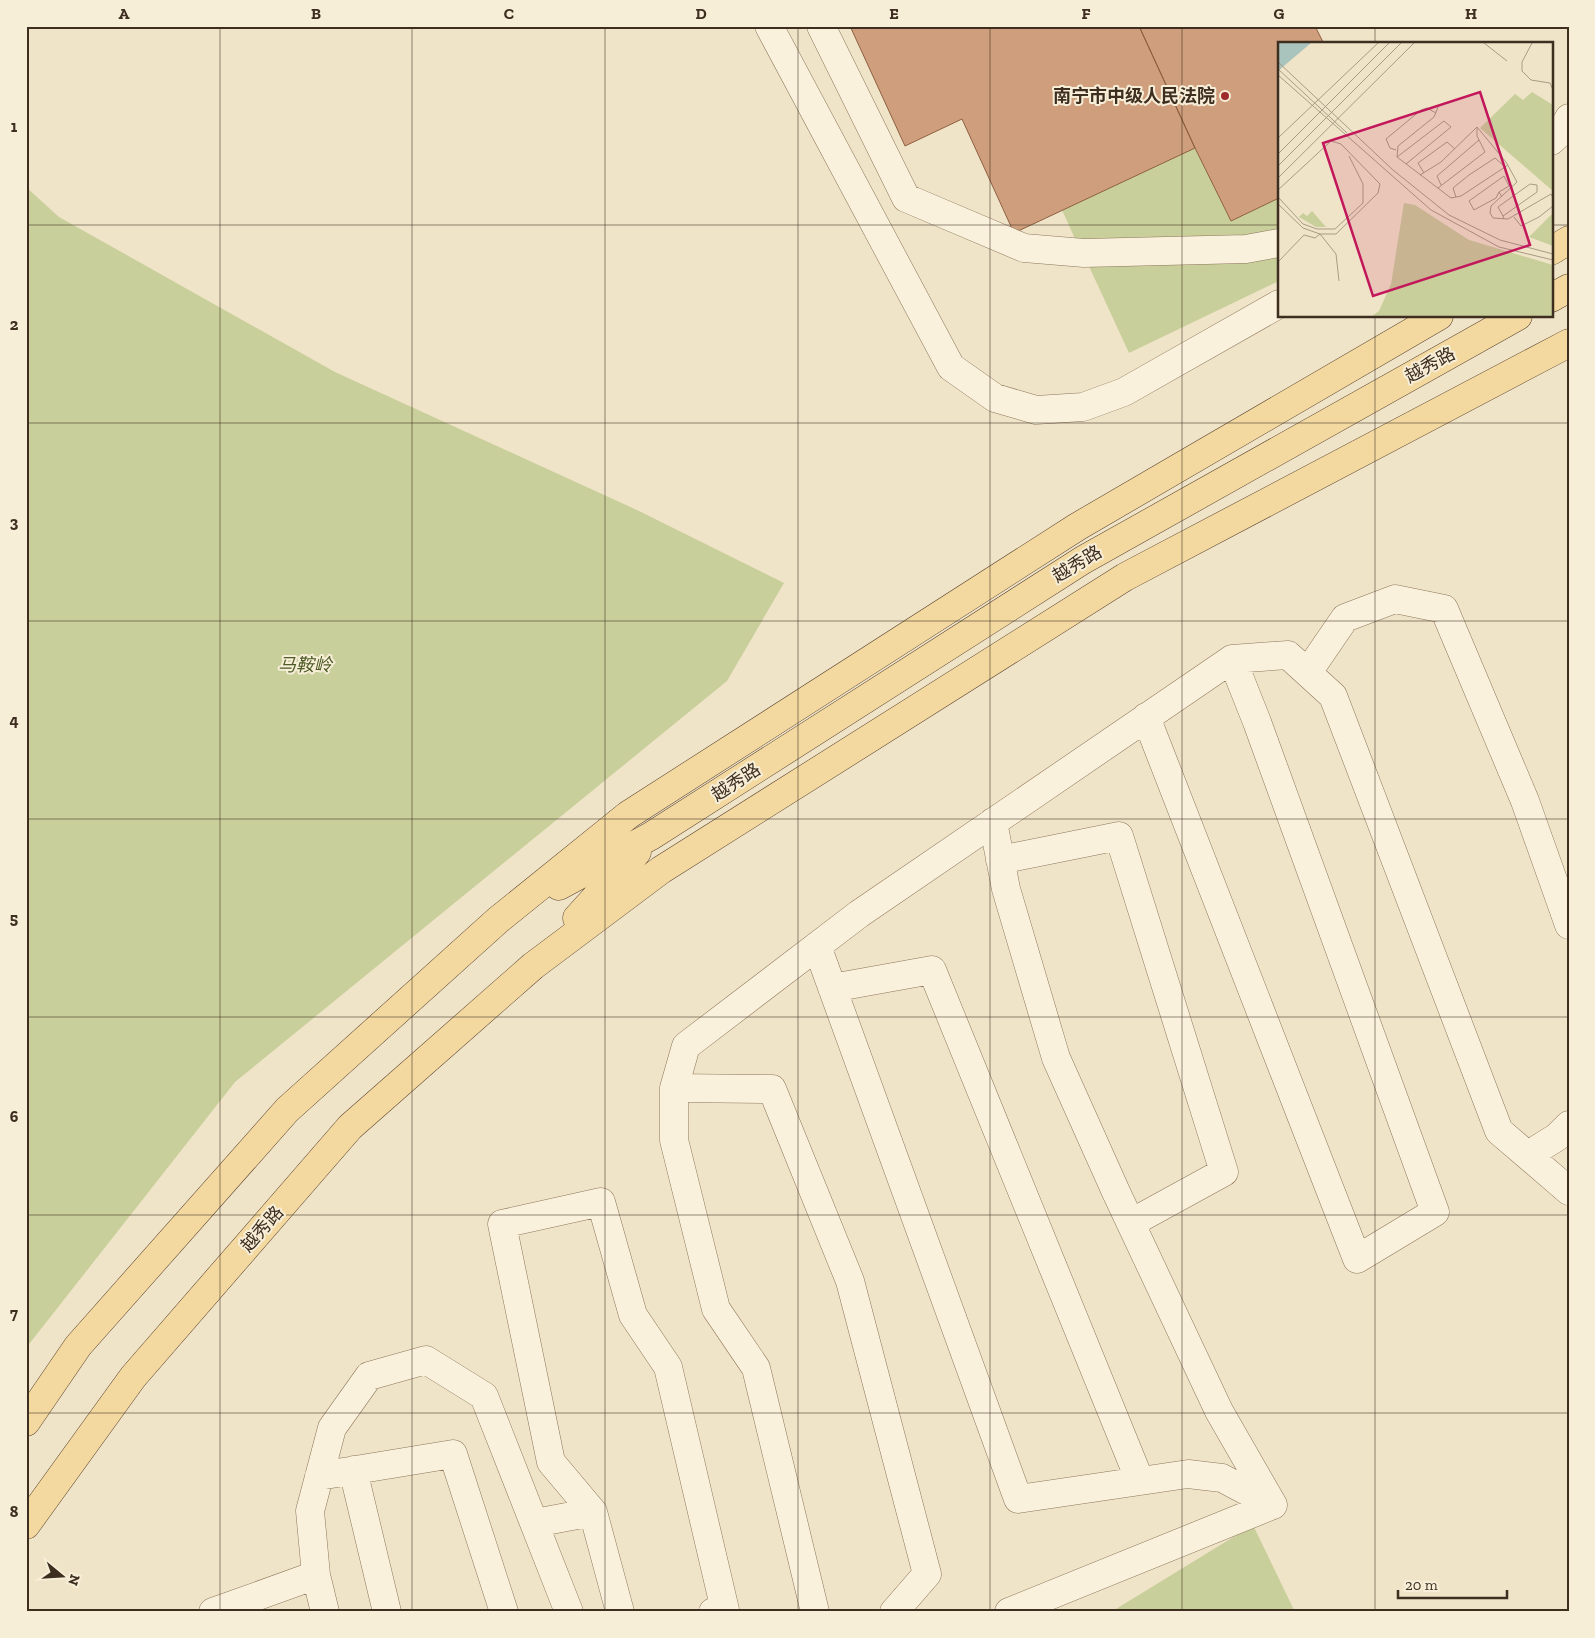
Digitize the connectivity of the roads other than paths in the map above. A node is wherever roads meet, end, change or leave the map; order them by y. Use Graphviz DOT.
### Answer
graph roads {
  1 [pos="769,26"];
  2 [pos="821,26"];
  3 [pos="1569,118"];
  4 [pos="1552,140"];
  5 [pos="1569,240"];
  6 [pos="1278,243"];
  7 [pos="1552,249"];
  8 [pos="1569,288"];
  9 [pos="1552,297"];
  10 [pos="1278,305"];
  11 [pos="1435,318"];
  12 [pos="1514,318"];
  13 [pos="1569,343"];
  14 [pos="1232,659"];
  15 [pos="1308,672"];
  16 [pos="1146,717"];
  17 [pos="993,822"];
  18 [pos="651,836"];
  19 [pos="1000,860"];
  20 [pos="498,920"];
  21 [pos="1569,926"];
  22 [pos="817,946"];
  23 [pos="534,966"];
  24 [pos="832,988"];
  25 [pos="674,1088"];
  26 [pos="1569,1125"];
  27 [pos="1528,1155"];
  28 [pos="1569,1191"];
  29 [pos="1131,1223"];
  30 [pos="26,1422"];
  31 [pos="353,1470"];
  32 [pos="319,1476"];
  33 [pos="1140,1481"];
  34 [pos="1273,1505"];
  35 [pos="593,1512"];
  36 [pos="535,1523"];
  37 [pos="26,1525"];
  38 [pos="316,1576"];
  39 [pos="213,1612"];
  40 [pos="325,1612"];
  41 [pos="387,1612"];
  42 [pos="504,1612"];
  43 [pos="569,1612"];
  44 [pos="620,1612"];
  45 [pos="713,1612"];
  46 [pos="815,1612"];
  47 [pos="894,1612"];
  48 [pos="1009,1612"];
  1 -- 10 [label="street"];
  2 -- 6 [label="street"];
  3 -- 4 [label="street"];
  5 -- 7 [label="main road"];
  8 -- 9 [label="main road"];
  11 -- 20 [label="main road"];
  12 -- 18 [label="main road, 越秀路"];
  13 -- 23 [label="main road"];
  14 -- 15 [label="street"];
  14 -- 16 [label="street"];
  14 -- 16 [label="street"];
  15 -- 21 [label="street"];
  15 -- 27 [label="street"];
  16 -- 17 [label="street"];
  17 -- 19 [label="street"];
  17 -- 22 [label="street"];
  18 -- 20 [label="main road"];
  18 -- 23 [label="main road"];
  19 -- 29 [label="street"];
  19 -- 29 [label="street"];
  20 -- 30 [label="main road"];
  22 -- 24 [label="street"];
  22 -- 25 [label="street"];
  23 -- 37 [label="main road, 越秀路"];
  24 -- 33 [label="street"];
  24 -- 33 [label="street"];
  25 -- 46 [label="street"];
  25 -- 47 [label="street"];
  26 -- 27 [label="street"];
  27 -- 28 [label="street"];
  29 -- 34 [label="street"];
  31 -- 32 [label="street"];
  31 -- 41 [label="street"];
  31 -- 42 [label="street"];
  32 -- 36 [label="street"];
  32 -- 38 [label="street"];
  33 -- 34 [label="street"];
  34 -- 48 [label="street"];
  35 -- 36 [label="street"];
  35 -- 44 [label="street"];
  35 -- 45 [label="street"];
  36 -- 43 [label="street"];
  38 -- 39 [label="street"];
  38 -- 40 [label="street"];
}
